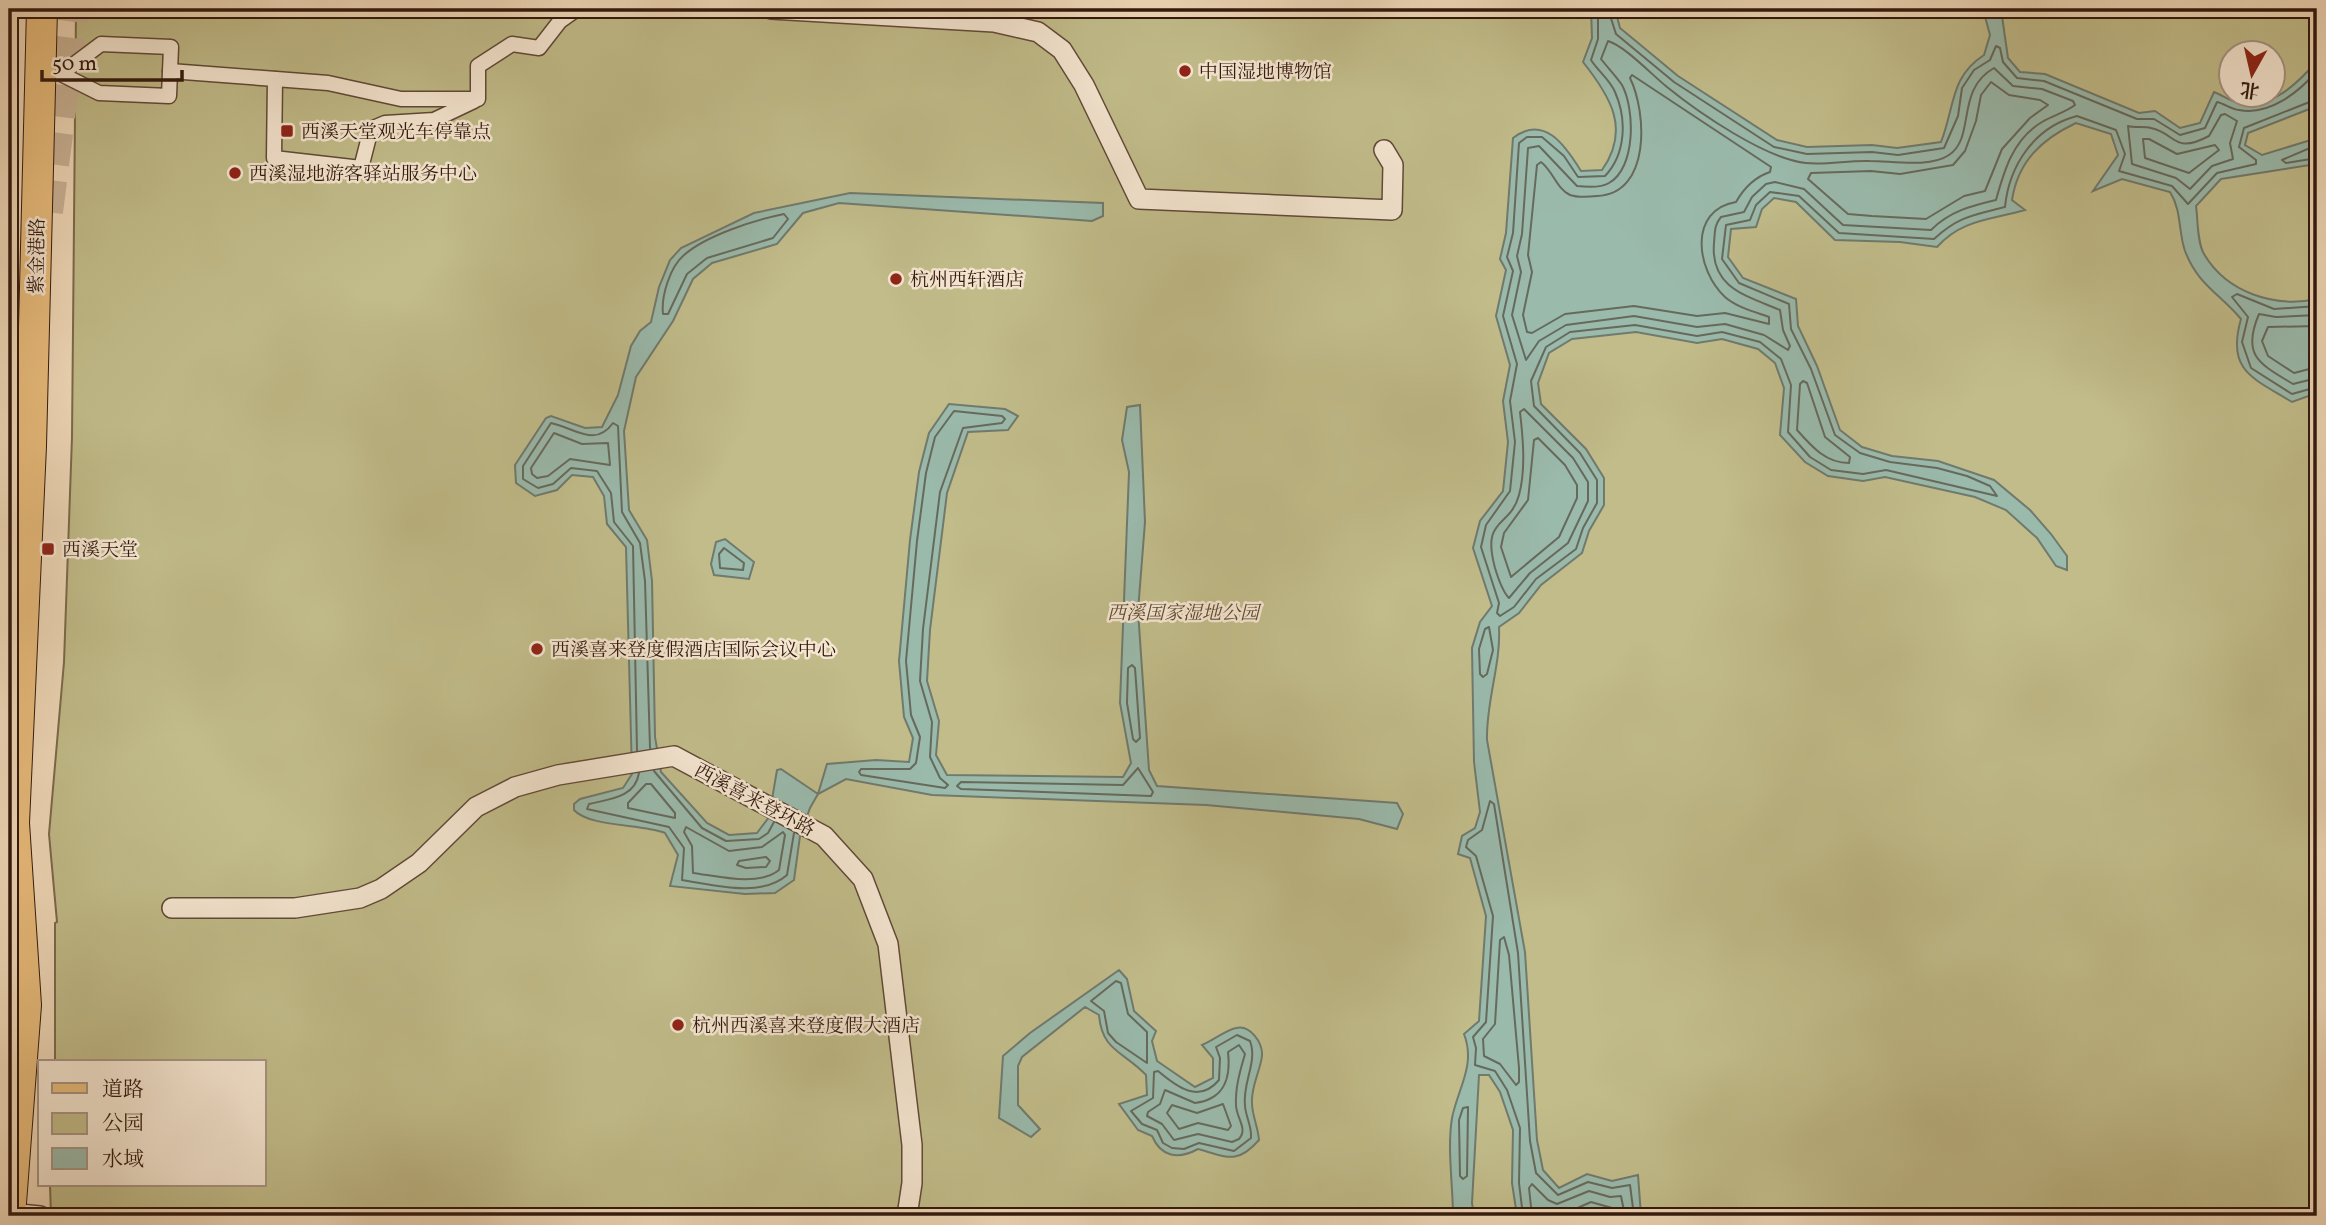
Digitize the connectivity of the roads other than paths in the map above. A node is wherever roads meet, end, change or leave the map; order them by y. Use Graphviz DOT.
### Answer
graph roads {
  1 [pos="42,9"];
  2 [pos="577,9"];
  3 [pos="771,9"];
  4 [pos="170,71"];
  5 [pos="275,79"];
  6 [pos="478,99"];
  7 [pos="1392,155"];
  8 [pos="172,908"];
  9 [pos="9,1214"];
  10 [pos="40,1216"];
  11 [pos="907,1216"];
  1 -- 9 [label="main road, 紫金港路"];
  2 -- 6 [label="street"];
  3 -- 7 [label="street"];
  4 -- 4 [label="street"];
  4 -- 5 [label="street"];
  5 -- 6 [label="street"];
  5 -- 6 [label="street"];
  8 -- 11 [label="street, 西溪喜来登环路"];
  9 -- 10 [label="street"];
}
